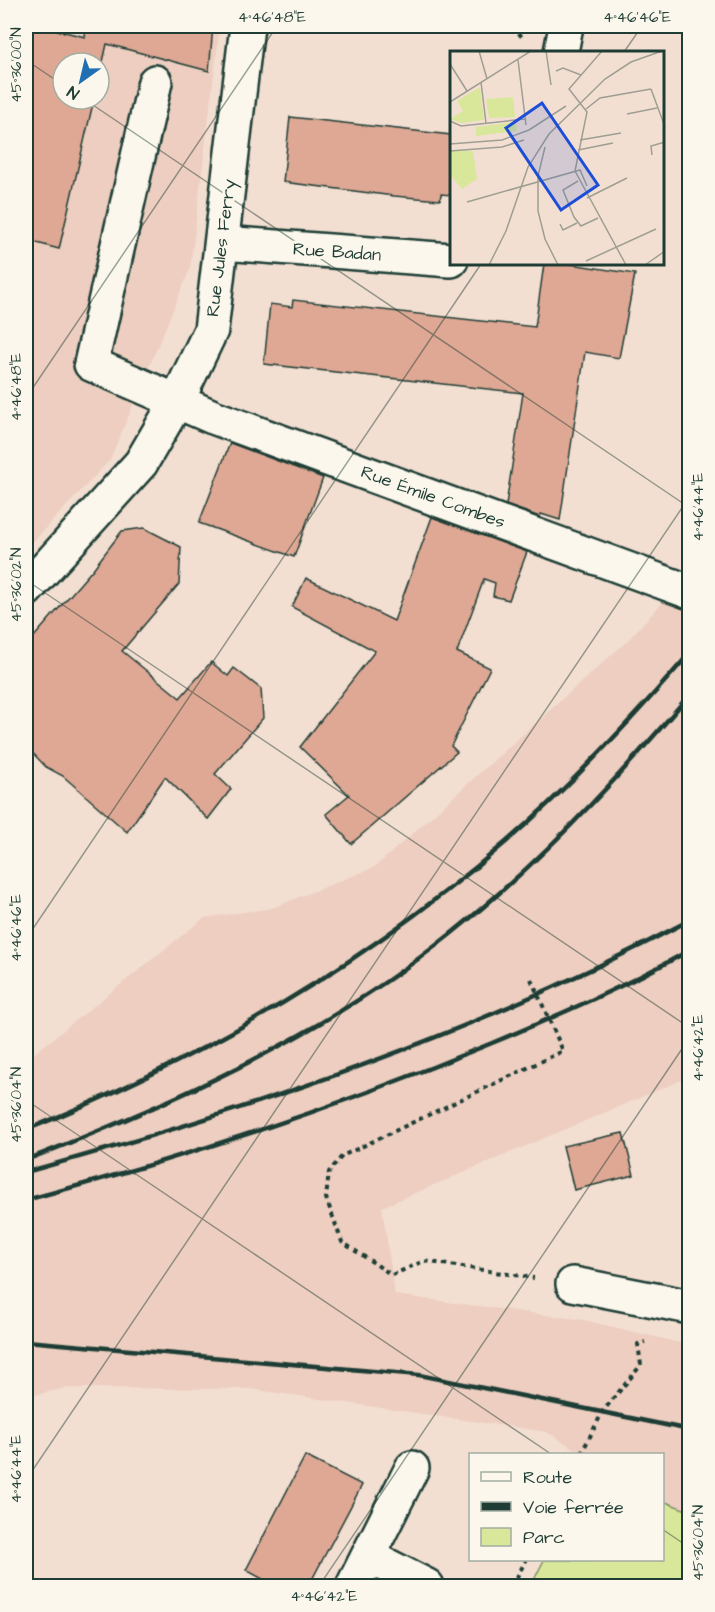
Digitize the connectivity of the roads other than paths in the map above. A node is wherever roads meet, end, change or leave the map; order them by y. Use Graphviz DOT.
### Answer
graph roads {
  1 [pos="247,26"];
  2 [pos="566,26"];
  3 [pos="561,51"];
  4 [pos="155,82"];
  5 [pos="223,243"];
  6 [pos="450,260"];
  7 [pos="177,401"];
  8 [pos="26,590"];
  9 [pos="690,592"];
  10 [pos="573,1284"];
  11 [pos="690,1308"];
  12 [pos="412,1468"];
  13 [pos="368,1556"];
  14 [pos="353,1587"];
  15 [pos="427,1587"];
  1 -- 5 [label="street, Rue Jules Ferry"];
  2 -- 3 [label="street"];
  4 -- 7 [label="street, Rue Émile Combes"];
  5 -- 6 [label="street, Rue Badan"];
  5 -- 7 [label="street, Rue Jules Ferry"];
  7 -- 8 [label="street, Rue Jules Ferry"];
  7 -- 9 [label="street, Rue Émile Combes"];
  10 -- 11 [label="street"];
  12 -- 13 [label="street"];
  13 -- 14 [label="street"];
  13 -- 15 [label="street"];
}
